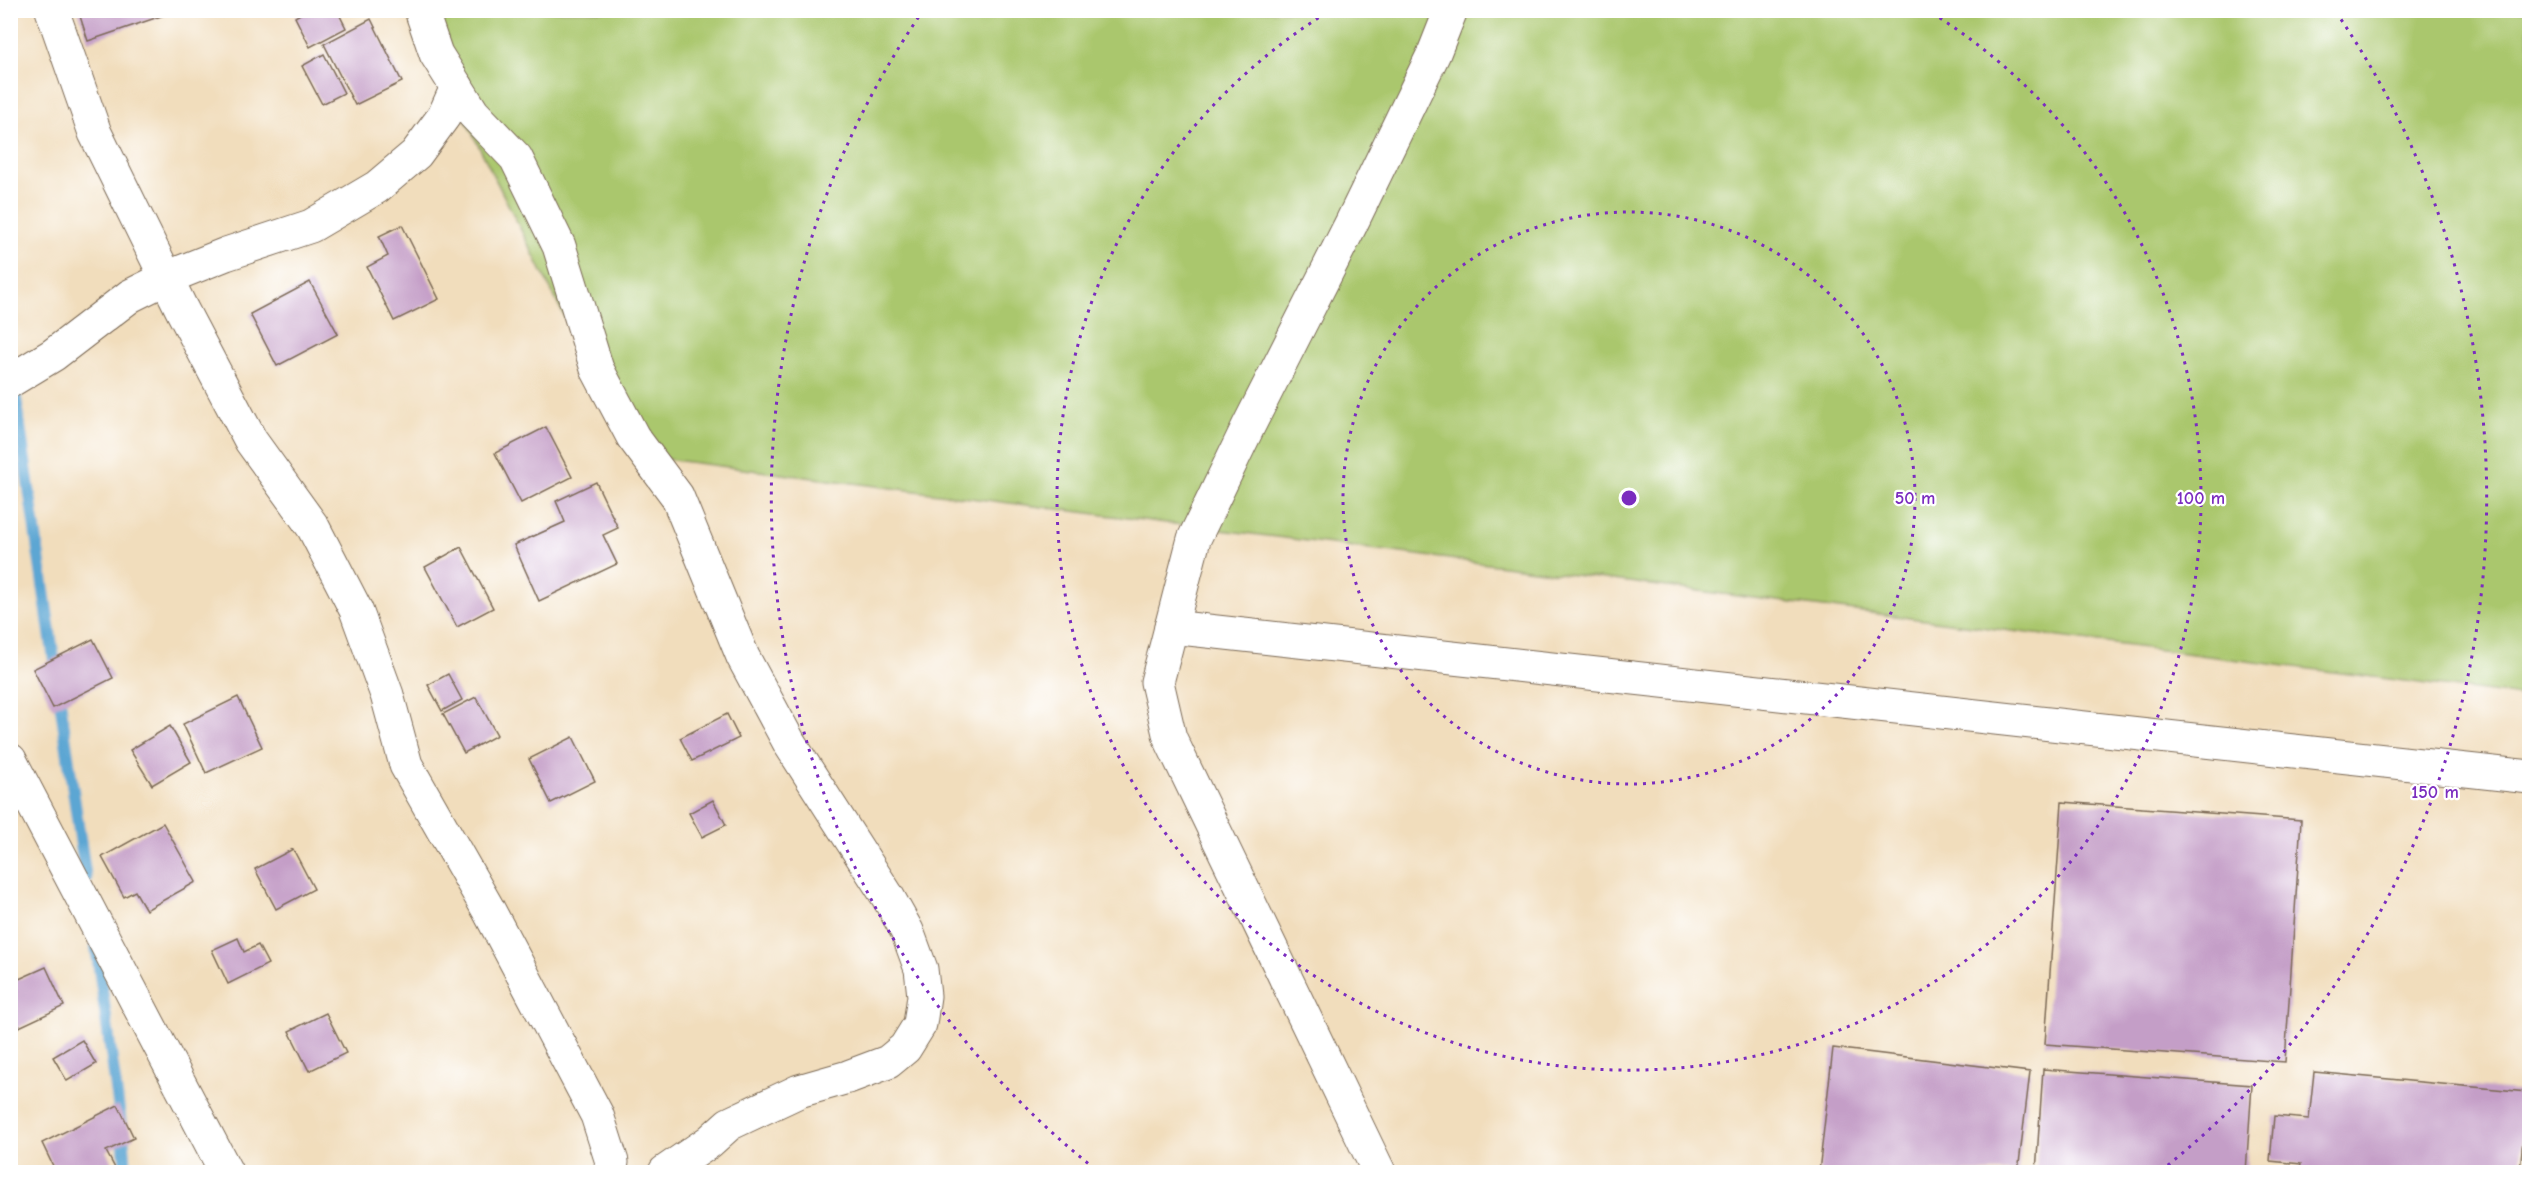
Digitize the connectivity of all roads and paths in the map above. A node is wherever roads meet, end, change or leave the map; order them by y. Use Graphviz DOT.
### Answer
graph roads {
  1 [pos="52,10"];
  2 [pos="421,10"];
  3 [pos="1451,10"];
  4 [pos="457,87"];
  5 [pos="166,278"];
  6 [pos="10,381"];
  7 [pos="1171,627"];
  8 [pos="10,760"];
  9 [pos="2529,777"];
  10 [pos="226,1173"];
  11 [pos="610,1173"];
  12 [pos="665,1173"];
  13 [pos="1379,1173"];
  1 -- 5 [label="street"];
  2 -- 4 [label="street"];
  3 -- 7 [label="street"];
  4 -- 5 [label="street"];
  4 -- 12 [label="street"];
  5 -- 6 [label="street"];
  5 -- 11 [label="street"];
  7 -- 9 [label="street"];
  7 -- 13 [label="street"];
  8 -- 10 [label="street"];
}
